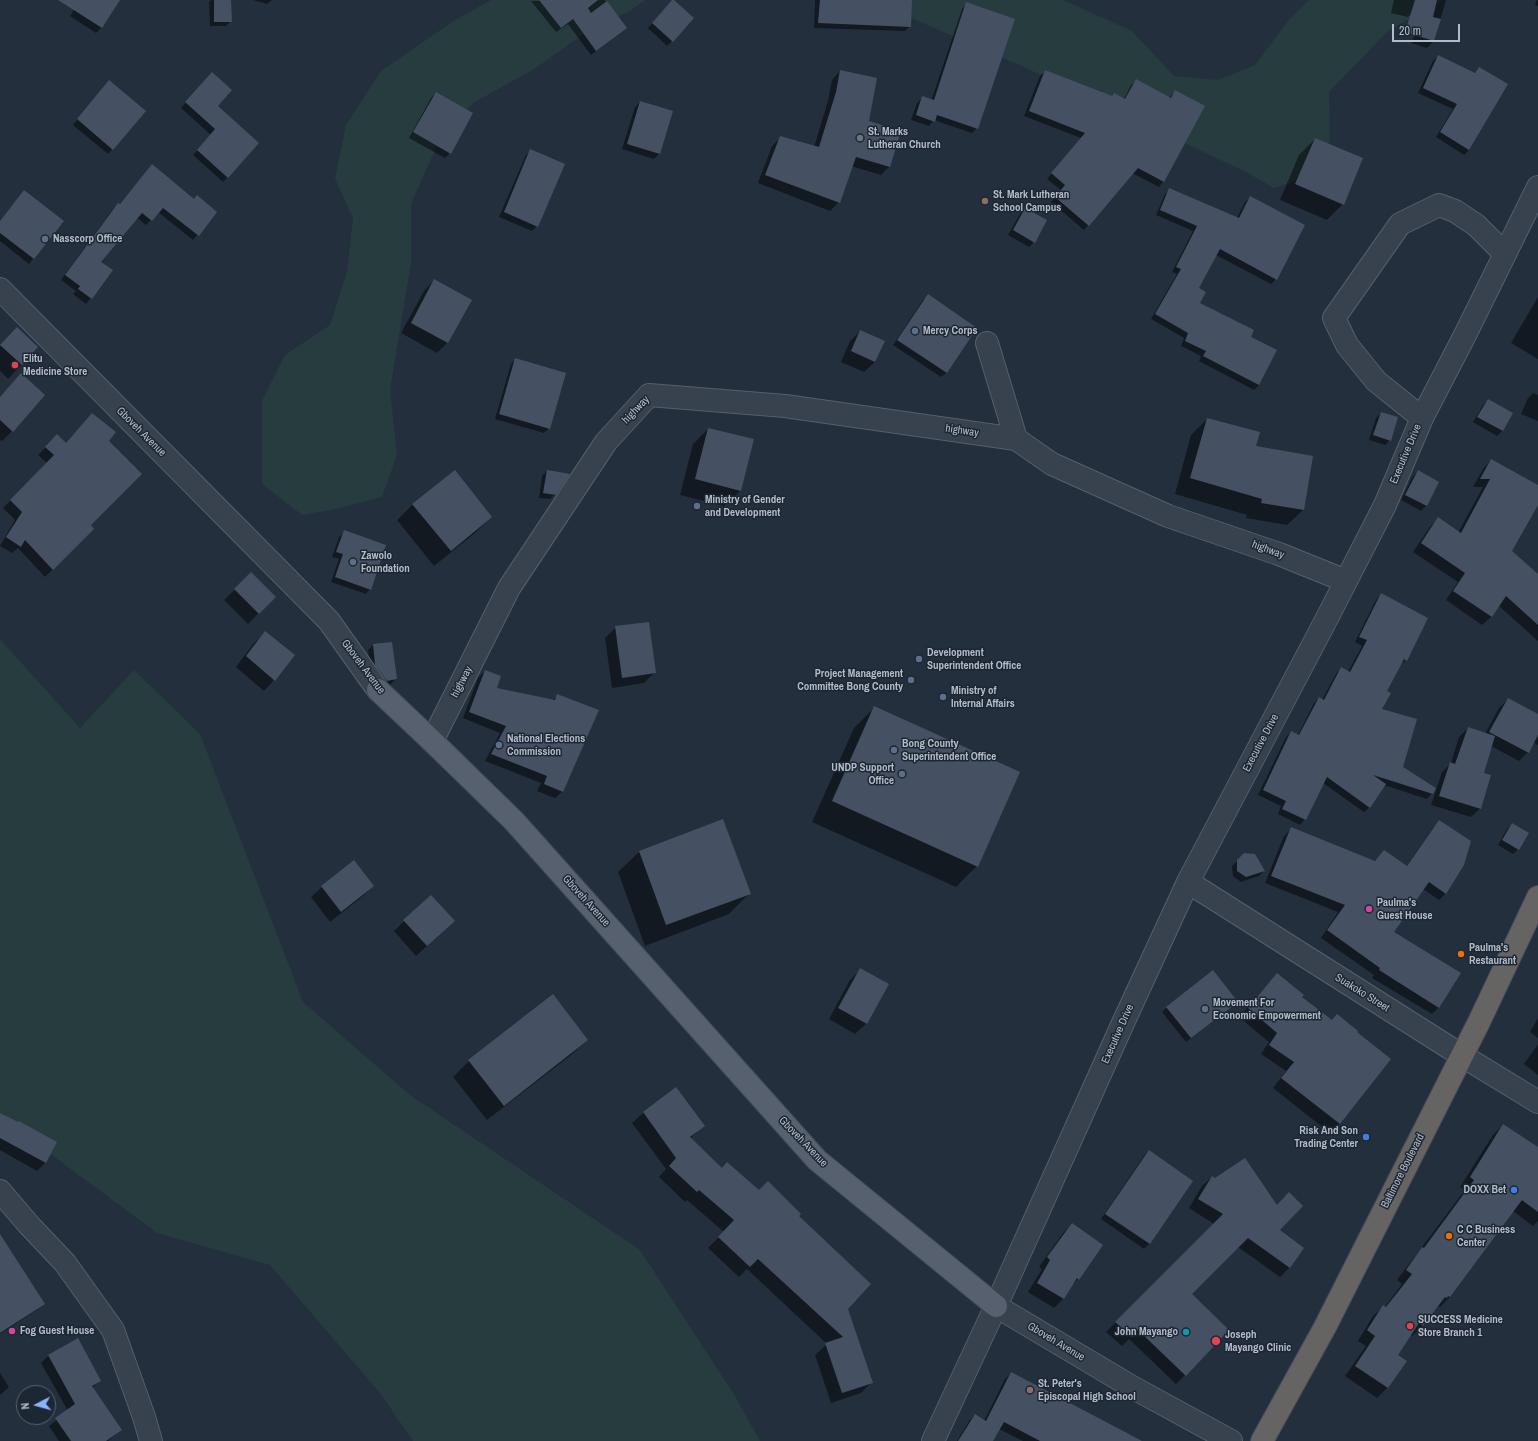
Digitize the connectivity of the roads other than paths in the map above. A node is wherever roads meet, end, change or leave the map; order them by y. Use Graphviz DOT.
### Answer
graph roads {
  1 [pos="1538,187"];
  2 [pos="1505,254"];
  3 [pos="0,289"];
  4 [pos="988,343"];
  5 [pos="1422,418"];
  6 [pos="1016,439"];
  7 [pos="1346,581"];
  8 [pos="378,690"];
  9 [pos="432,740"];
  10 [pos="1188,882"];
  11 [pos="1538,897"];
  12 [pos="1461,1055"];
  13 [pos="1538,1102"];
  14 [pos="0,1191"];
  15 [pos="996,1306"];
  16 [pos="151,1441"];
  17 [pos="933,1441"];
  18 [pos="1231,1441"];
  19 [pos="1262,1441"];
  1 -- 2 [label="street, Executive Drive"];
  2 -- 5 [label="street, Executive Drive"];
  2 -- 5 [label="street"];
  3 -- 8 [label="street, Gboveh Avenue"];
  4 -- 6 [label="street"];
  5 -- 7 [label="street, Executive Drive"];
  6 -- 7 [label="street, highway"];
  6 -- 9 [label="street, highway"];
  7 -- 10 [label="street, Executive Drive"];
  8 -- 9 [label="main road, Gboveh Avenue"];
  9 -- 15 [label="main road, Gboveh Avenue"];
  10 -- 12 [label="street, Suakoko Street"];
  10 -- 15 [label="street, Executive Drive"];
  11 -- 12 [label="highway, Baltimore Boulevard"];
  12 -- 13 [label="street, Suakoko Street"];
  12 -- 19 [label="highway, Baltimore Boulevard"];
  14 -- 16 [label="street"];
  15 -- 17 [label="street, Executive Drive"];
  15 -- 18 [label="street, Gboveh Avenue"];
}
